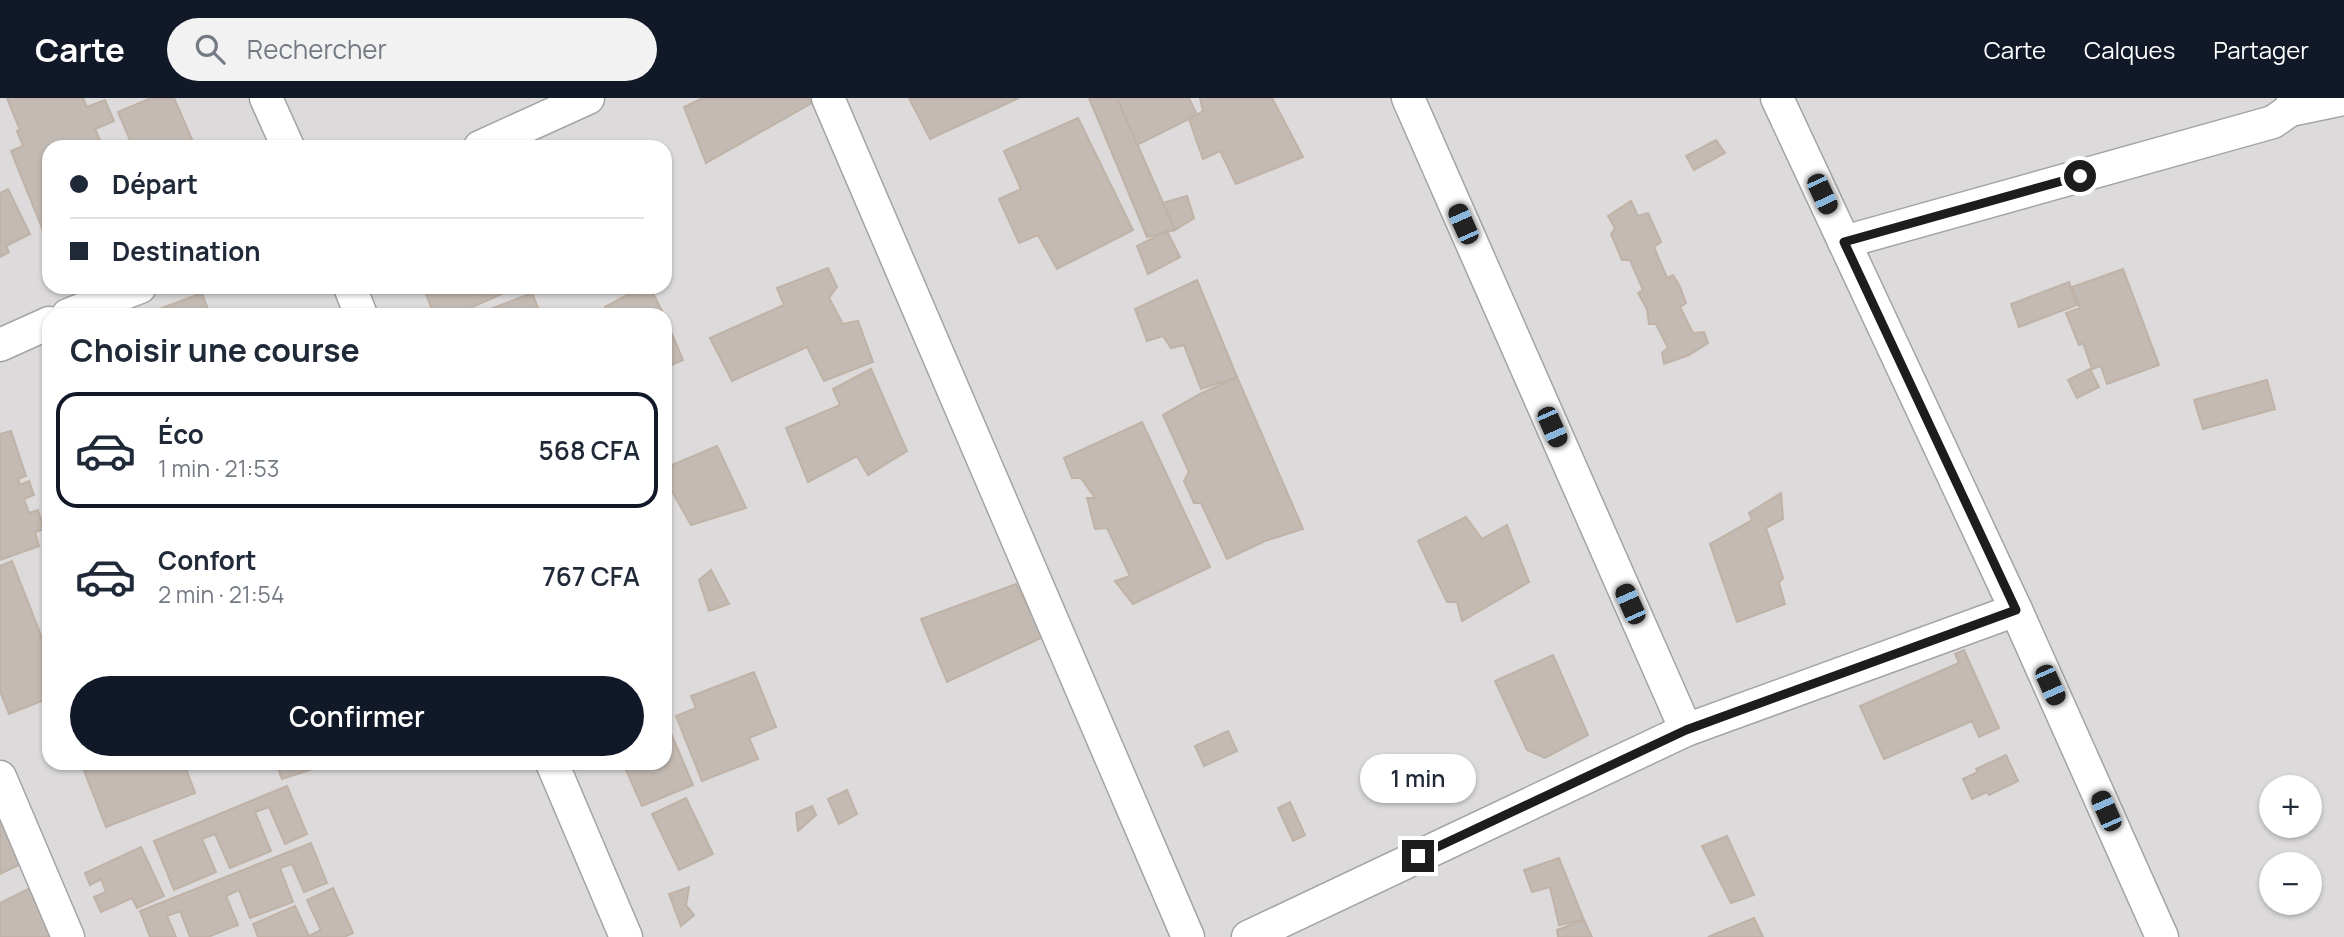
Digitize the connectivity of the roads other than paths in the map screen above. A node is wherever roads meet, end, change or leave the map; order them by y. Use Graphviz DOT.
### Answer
graph roads {
  1 [pos="267,98"];
  2 [pos="588,98"];
  3 [pos="828,98"];
  4 [pos="1408,98"];
  5 [pos="1777,98"];
  6 [pos="2344,99"];
  7 [pos="2292,104"];
  8 [pos="285,140"];
  9 [pos="495,140"];
  10 [pos="1844,242"];
  11 [pos="122,294"];
  12 [pos="86,308"];
  13 [pos="42,326"];
  14 [pos="0,345"];
  15 [pos="2016,610"];
  16 [pos="1686,730"];
  17 [pos="555,770"];
  18 [pos="0,777"];
  19 [pos="68,937"];
  20 [pos="626,937"];
  21 [pos="1188,937"];
  22 [pos="1248,937"];
  23 [pos="2162,937"];
  1 -- 8 [label="street"];
  2 -- 9 [label="street"];
  3 -- 21 [label="street"];
  4 -- 16 [label="street"];
  5 -- 10 [label="street"];
  6 -- 7 [label="street"];
  7 -- 10 [label="street"];
  10 -- 15 [label="street"];
  11 -- 12 [label="street"];
  13 -- 14 [label="street"];
  15 -- 16 [label="street"];
  15 -- 23 [label="street"];
  16 -- 22 [label="street"];
  17 -- 20 [label="street"];
  18 -- 19 [label="street"];
}
